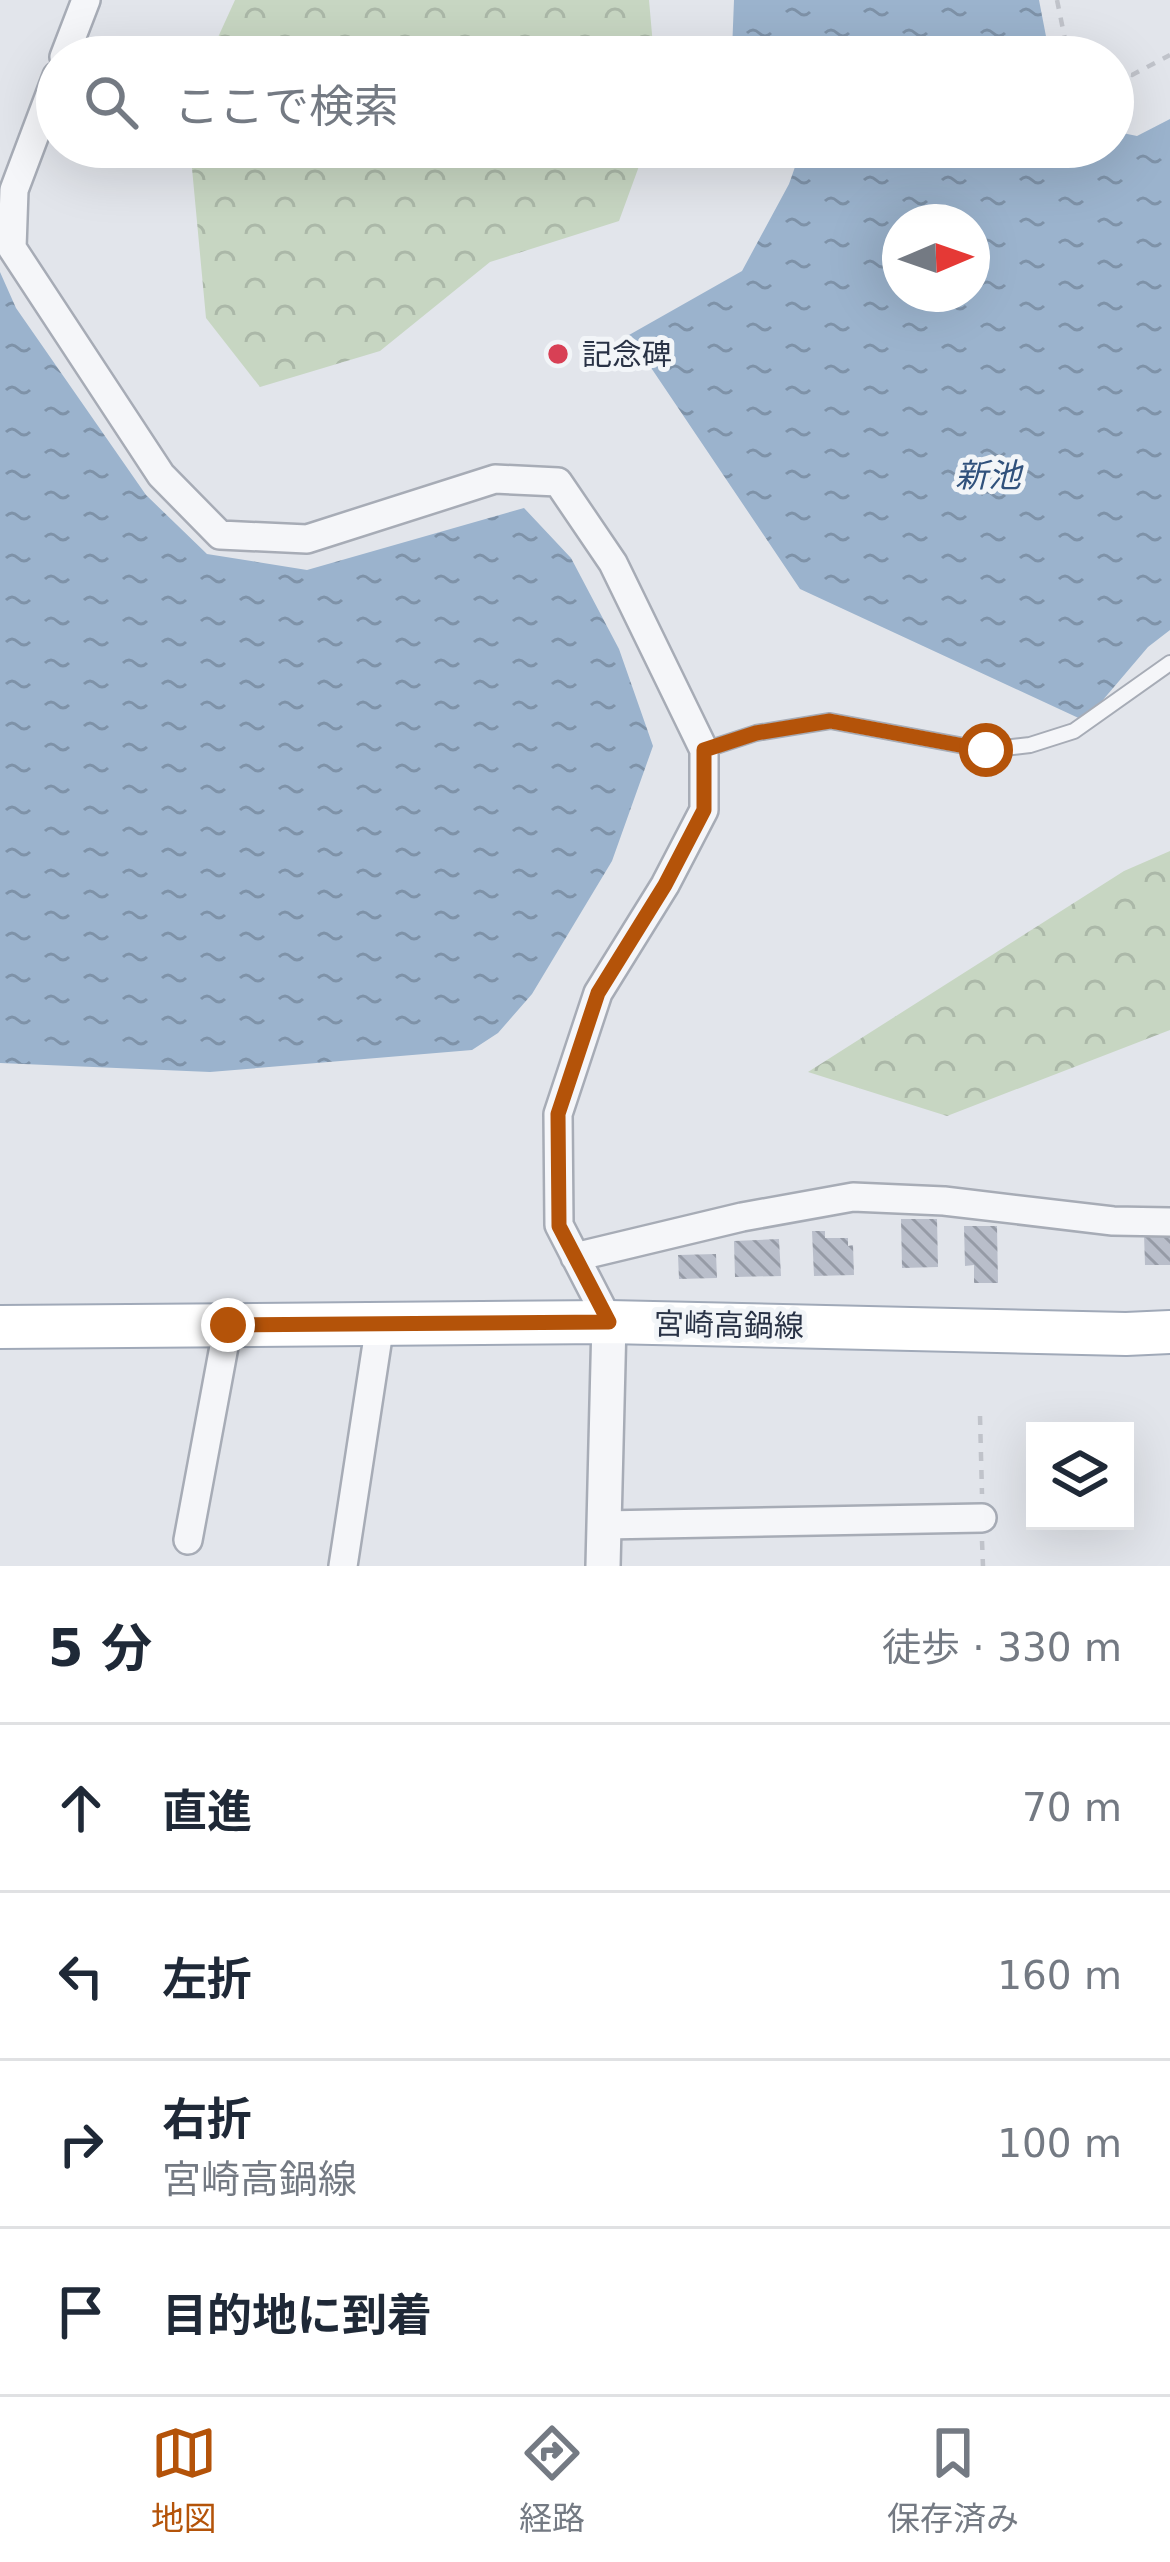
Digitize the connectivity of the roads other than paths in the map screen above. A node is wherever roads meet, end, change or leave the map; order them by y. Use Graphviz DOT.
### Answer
graph roads {
  1 [pos="86,0"];
  2 [pos="72,36"];
  3 [pos="36,132"];
  4 [pos="1170,663"];
  5 [pos="704,750"];
  6 [pos="1170,1222"];
  7 [pos="575,1257"];
  8 [pos="609,1322"];
  9 [pos="380,1324"];
  10 [pos="228,1325"];
  11 [pos="0,1327"];
  12 [pos="1170,1332"];
  13 [pos="982,1518"];
  14 [pos="604,1526"];
  15 [pos="188,1540"];
  16 [pos="343,1566"];
  17 [pos="603,1566"];
  1 -- 2 [label="street"];
  3 -- 5 [label="street"];
  4 -- 5 [label="lane"];
  5 -- 7 [label="street"];
  6 -- 7 [label="street"];
  7 -- 8 [label="street"];
  8 -- 9 [label="main road, 宮崎高鍋線"];
  8 -- 12 [label="main road, 宮崎高鍋線"];
  8 -- 14 [label="street"];
  9 -- 10 [label="main road, 宮崎高鍋線"];
  9 -- 16 [label="street"];
  10 -- 11 [label="main road, 宮崎高鍋線"];
  10 -- 15 [label="street"];
  13 -- 14 [label="street"];
  14 -- 17 [label="street"];
}
